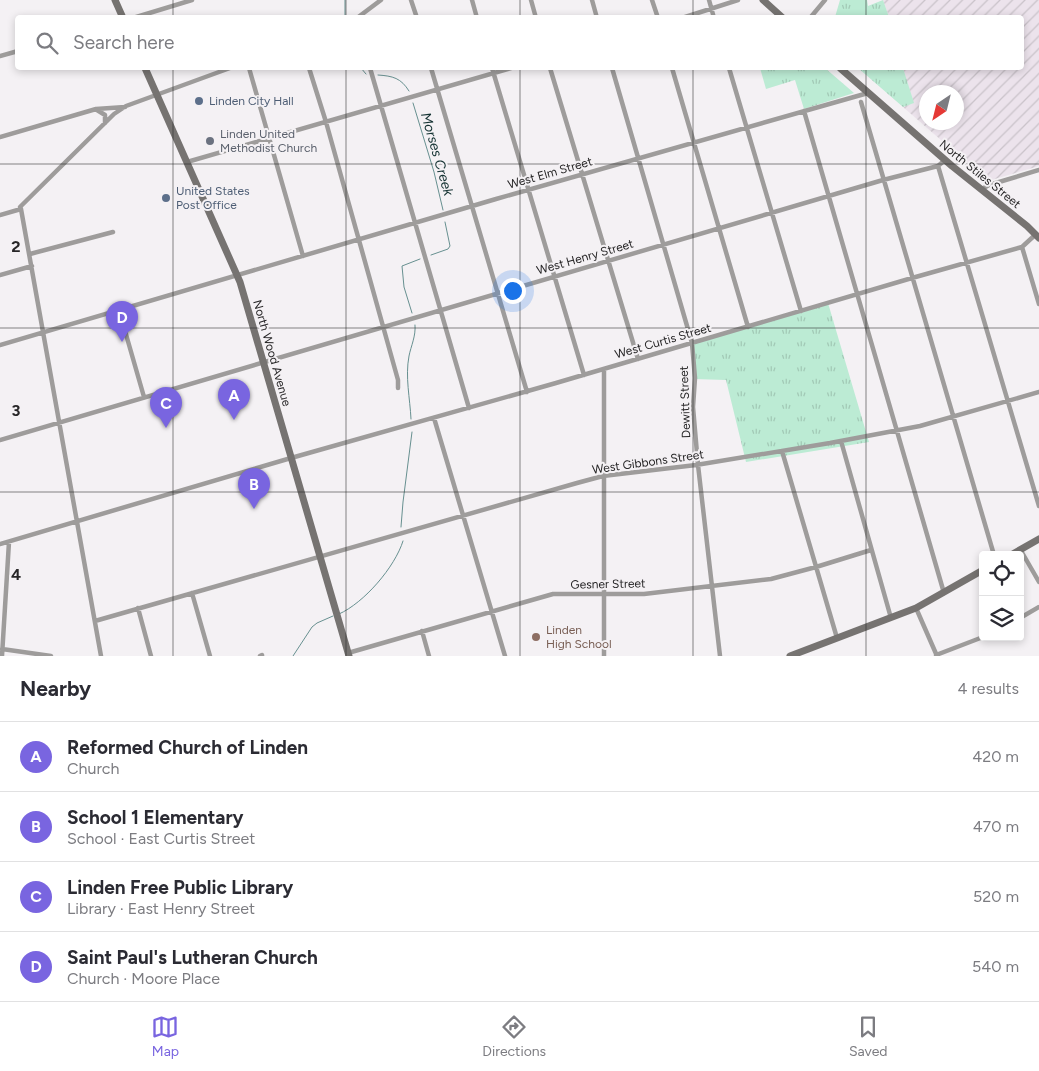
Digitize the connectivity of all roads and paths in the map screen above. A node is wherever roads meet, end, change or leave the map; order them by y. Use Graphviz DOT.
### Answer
graph roads {
  1 [pos="115,0"];
  2 [pos="192,0"];
  3 [pos="380,0"];
  4 [pos="411,0"];
  5 [pos="472,0"];
  6 [pos="531,0"];
  7 [pos="592,0"];
  8 [pos="652,0"];
  9 [pos="709,0"];
  10 [pos="738,0"];
  11 [pos="763,0"];
  12 [pos="825,0"];
  13 [pos="712,9"];
  14 [pos="122,15"];
  15 [pos="142,15"];
  16 [pos="361,15"];
  17 [pos="416,15"];
  18 [pos="476,15"];
  19 [pos="535,15"];
  20 [pos="596,15"];
  21 [pos="657,15"];
  22 [pos="692,15"];
  23 [pos="713,15"];
  24 [pos="780,15"];
  25 [pos="812,15"];
  26 [pos="15,52"];
  27 [pos="0,56"];
  28 [pos="146,70"];
  29 [pos="225,70"];
  30 [pos="250,70"];
  31 [pos="310,70"];
  32 [pos="371,70"];
  33 [pos="432,70"];
  34 [pos="493,70"];
  35 [pos="551,70"];
  36 [pos="613,70"];
  37 [pos="673,70"];
  38 [pos="730,70"];
  39 [pos="842,70"];
  40 [pos="438,89"];
  41 [pos="868,93"];
  42 [pos="157,95"];
  43 [pos="860,102"];
  44 [pos="126,106"];
  45 [pos="380,106"];
  46 [pos="96,109"];
  47 [pos="804,111"];
  48 [pos="326,122"];
  49 [pos="104,124"];
  50 [pos="747,127"];
  51 [pos="0,137"];
  52 [pos="270,138"];
  53 [pos="694,142"];
  54 [pos="638,158"];
  55 [pos="945,160"];
  56 [pos="187,162"];
  57 [pos="938,166"];
  58 [pos="1039,170"];
  59 [pos="582,174"];
  60 [pos="883,180"];
  61 [pos="528,190"];
  62 [pos="982,190"];
  63 [pos="829,196"];
  64 [pos="472,206"];
  65 [pos="20,209"];
  66 [pos="772,213"];
  67 [pos="0,215"];
  68 [pos="415,223"];
  69 [pos="719,228"];
  70 [pos="113,232"];
  71 [pos="1037,236"];
  72 [pos="359,240"];
  73 [pos="663,245"];
  74 [pos="1022,247"];
  75 [pos="30,254"];
  76 [pos="303,256"];
  77 [pos="608,261"];
  78 [pos="967,263"];
  79 [pos="32,266"];
  80 [pos="0,275"];
  81 [pos="237,276"];
  82 [pos="554,276"];
  83 [pos="912,278"];
  84 [pos="498,293"];
  85 [pos="857,294"];
  86 [pos="1039,304"];
  87 [pos="119,310"];
  88 [pos="440,310"];
  89 [pos="801,311"];
  90 [pos="383,326"];
  91 [pos="748,327"];
  92 [pos="43,332"];
  93 [pos="692,343"];
  94 [pos="0,345"];
  95 [pos="638,359"];
  96 [pos="263,362"];
  97 [pos="604,369"];
  98 [pos="584,375"];
  99 [pos="398,388"];
  100 [pos="527,392"];
  101 [pos="1039,392"];
  102 [pos="144,397"];
  103 [pos="1008,401"];
  104 [pos="469,408"];
  105 [pos="953,416"];
  106 [pos="434,418"];
  107 [pos="59,422"];
  108 [pos="897,430"];
  109 [pos="0,440"];
  110 [pos="840,441"];
  111 [pos="782,451"];
  112 [pos="291,458"];
  113 [pos="698,465"];
  114 [pos="603,476"];
  115 [pos="1039,506"];
  116 [pos="463,515"];
  117 [pos="77,522"];
  118 [pos="1039,539"];
  119 [pos="9,542"];
  120 [pos="0,544"];
  121 [pos="1020,549"];
  122 [pos="871,550"];
  123 [pos="993,551"];
  124 [pos="1017,551"];
  125 [pos="320,557"];
  126 [pos="816,567"];
  127 [pos="979,572"];
  128 [pos="1039,582"];
  129 [pos="712,586"];
  130 [pos="944,592"];
  131 [pos="192,593"];
  132 [pos="604,594"];
  133 [pos="1039,607"];
  134 [pos="138,608"];
  135 [pos="916,608"];
  136 [pos="492,611"];
  137 [pos="1024,616"];
  138 [pos="891,618"];
  139 [pos="94,621"];
  140 [pos="422,631"];
  141 [pos="837,638"];
  142 [pos="979,639"];
  143 [pos="2,649"];
  144 [pos="349,654"];
  145 [pos="2,656"];
  146 [pos="51,656"];
  147 [pos="101,656"];
  148 [pos="151,656"];
  149 [pos="210,656"];
  150 [pos="429,656"];
  151 [pos="505,656"];
  152 [pos="604,656"];
  153 [pos="720,656"];
  154 [pos="790,656"];
  155 [pos="936,656"];
  1 -- 14 [label="main road"];
  2 -- 15 [label="street"];
  3 -- 16 [label="street"];
  4 -- 17 [label="street"];
  5 -- 18 [label="street"];
  6 -- 19 [label="street"];
  7 -- 20 [label="street"];
  8 -- 21 [label="street"];
  9 -- 13 [label="street"];
  10 -- 13 [label="street"];
  11 -- 24 [label="main road"];
  12 -- 25 [label="street"];
  13 -- 22 [label="street"];
  13 -- 23 [label="street"];
  26 -- 27 [label="street"];
  28 -- 42 [label="main road, North Wood Avenue"];
  29 -- 42 [label="street"];
  30 -- 52 [label="street"];
  31 -- 48 [label="street"];
  32 -- 45 [label="street"];
  33 -- 40 [label="street"];
  34 -- 40 [label="street"];
  34 -- 61 [label="street"];
  35 -- 59 [label="street"];
  36 -- 54 [label="street, Dewitt Street"];
  37 -- 53 [label="street"];
  38 -- 50 [label="street"];
  39 -- 41 [label="main road, North Stiles Street"];
  40 -- 45 [label="street"];
  40 -- 64 [label="street"];
  41 -- 47 [label="street, West Elm Street"];
  41 -- 55 [label="main road, North Stiles Street"];
  42 -- 44 [label="street"];
  42 -- 56 [label="main road, North Wood Avenue"];
  43 -- 60 [label="street"];
  44 -- 46 [label="street"];
  44 -- 49 [label="street"];
  45 -- 48 [label="street"];
  45 -- 68 [label="street"];
  46 -- 49 [label="street"];
  46 -- 51 [label="street"];
  47 -- 50 [label="street, West Elm Street"];
  47 -- 63 [label="street"];
  48 -- 52 [label="street"];
  48 -- 72 [label="street"];
  49 -- 65 [label="street"];
  50 -- 53 [label="street, West Elm Street"];
  50 -- 66 [label="street"];
  52 -- 56 [label="street"];
  52 -- 76 [label="street"];
  53 -- 54 [label="street, West Elm Street"];
  53 -- 69 [label="street"];
  54 -- 59 [label="street, West Elm Street"];
  54 -- 73 [label="street, Dewitt Street"];
  55 -- 57 [label="street"];
  55 -- 62 [label="main road, North Stiles Street"];
  56 -- 81 [label="main road, North Wood Avenue"];
  57 -- 60 [label="street, West Henry Street"];
  57 -- 78 [label="street"];
  58 -- 62 [label="street"];
  59 -- 61 [label="street, West Elm Street"];
  59 -- 77 [label="street"];
  60 -- 63 [label="street, West Henry Street"];
  60 -- 83 [label="street"];
  61 -- 64 [label="street, West Elm Street"];
  61 -- 82 [label="street"];
  62 -- 71 [label="main road, North Stiles Street"];
  63 -- 66 [label="street, West Henry Street"];
  63 -- 85 [label="street"];
  64 -- 68 [label="street, West Elm Street"];
  64 -- 84 [label="street"];
  65 -- 67 [label="street"];
  65 -- 75 [label="street"];
  66 -- 69 [label="street, West Henry Street"];
  66 -- 89 [label="street"];
  68 -- 72 [label="street, West Elm Street"];
  68 -- 88 [label="street"];
  69 -- 73 [label="street, West Henry Street"];
  69 -- 91 [label="street"];
  70 -- 75 [label="street"];
  71 -- 74 [label="street, West Curtis Street"];
  72 -- 76 [label="street, West Elm Street"];
  72 -- 90 [label="street"];
  73 -- 77 [label="street, West Henry Street"];
  73 -- 93 [label="street, Dewitt Street"];
  74 -- 78 [label="street, West Curtis Street"];
  74 -- 86 [label="street"];
  75 -- 79 [label="street"];
  76 -- 81 [label="street, West Elm Street"];
  77 -- 82 [label="street, West Henry Street"];
  77 -- 95 [label="street"];
  78 -- 83 [label="street, West Curtis Street"];
  78 -- 103 [label="street"];
  79 -- 80 [label="street"];
  79 -- 92 [label="street"];
  81 -- 87 [label="street, West Elm Street"];
  81 -- 96 [label="main road, North Wood Avenue"];
  82 -- 84 [label="street, West Henry Street"];
  82 -- 98 [label="street"];
  83 -- 85 [label="street, West Curtis Street"];
  83 -- 105 [label="street"];
  84 -- 88 [label="street, West Henry Street"];
  84 -- 100 [label="street"];
  85 -- 89 [label="street, West Curtis Street"];
  85 -- 108 [label="street"];
  87 -- 92 [label="street, West Elm Street"];
  87 -- 102 [label="street"];
  88 -- 90 [label="street, West Henry Street"];
  88 -- 104 [label="street"];
  89 -- 91 [label="street, West Curtis Street"];
  90 -- 96 [label="street, West Henry Street"];
  90 -- 99 [label="street"];
  91 -- 93 [label="street, West Curtis Street"];
  92 -- 94 [label="street, West Elm Street"];
  92 -- 107 [label="street"];
  93 -- 95 [label="street, West Curtis Street"];
  93 -- 113 [label="street, Dewitt Street"];
  95 -- 97 [label="street, West Curtis Street"];
  96 -- 102 [label="street, West Henry Street"];
  96 -- 112 [label="main road, North Wood Avenue"];
  97 -- 98 [label="street, West Curtis Street"];
  97 -- 114 [label="street"];
  98 -- 100 [label="street, West Curtis Street"];
  100 -- 104 [label="street, West Curtis Street"];
  101 -- 103 [label="street, West Gibbons Street"];
  102 -- 107 [label="street, West Henry Street"];
  103 -- 105 [label="street, West Gibbons Street"];
  103 -- 115 [label="street"];
  104 -- 106 [label="street, West Curtis Street"];
  105 -- 108 [label="street, West Gibbons Street"];
  105 -- 123 [label="street"];
  106 -- 112 [label="street, West Curtis Street"];
  106 -- 116 [label="street"];
  107 -- 109 [label="street, West Henry Street"];
  107 -- 117 [label="street"];
  108 -- 110 [label="street, West Gibbons Street"];
  108 -- 130 [label="street"];
  110 -- 111 [label="street, West Gibbons Street"];
  110 -- 122 [label="street"];
  111 -- 113 [label="street, West Gibbons Street"];
  111 -- 126 [label="street"];
  112 -- 117 [label="street, West Curtis Street"];
  112 -- 125 [label="main road, North Wood Avenue"];
  113 -- 114 [label="street, West Gibbons Street"];
  113 -- 129 [label="street, Dewitt Street"];
  114 -- 116 [label="street, West Gibbons Street"];
  114 -- 132 [label="street"];
  116 -- 125 [label="street, West Gibbons Street"];
  116 -- 136 [label="street"];
  117 -- 119 [label="street, West Curtis Street"];
  117 -- 139 [label="street"];
  118 -- 121 [label="main road"];
  119 -- 120 [label="street, West Curtis Street"];
  119 -- 143 [label="street"];
  121 -- 124 [label="main road"];
  121 -- 128 [label="street"];
  122 -- 126 [label="street, Gesner Street"];
  122 -- 138 [label="street"];
  125 -- 131 [label="street, West Gibbons Street"];
  125 -- 144 [label="main road, North Wood Avenue"];
  126 -- 129 [label="street, Gesner Street"];
  126 -- 141 [label="street"];
  127 -- 130 [label="main road"];
  129 -- 132 [label="street, Gesner Street"];
  129 -- 153 [label="street, Dewitt Street"];
  130 -- 135 [label="main road"];
  131 -- 134 [label="street, West Gibbons Street"];
  131 -- 149 [label="street"];
  132 -- 136 [label="street, Gesner Street"];
  132 -- 152 [label="street"];
  133 -- 137 [label="street"];
  134 -- 139 [label="street, West Gibbons Street"];
  134 -- 148 [label="street"];
  135 -- 138 [label="main road"];
  135 -- 155 [label="street"];
  136 -- 140 [label="street, Gesner Street"];
  136 -- 151 [label="street"];
  138 -- 141 [label="main road"];
  139 -- 147 [label="street"];
  140 -- 144 [label="street, Gesner Street"];
  140 -- 150 [label="street"];
  141 -- 154 [label="main road"];
  142 -- 155 [label="street"];
  143 -- 145 [label="street"];
  143 -- 146 [label="street"];
}
